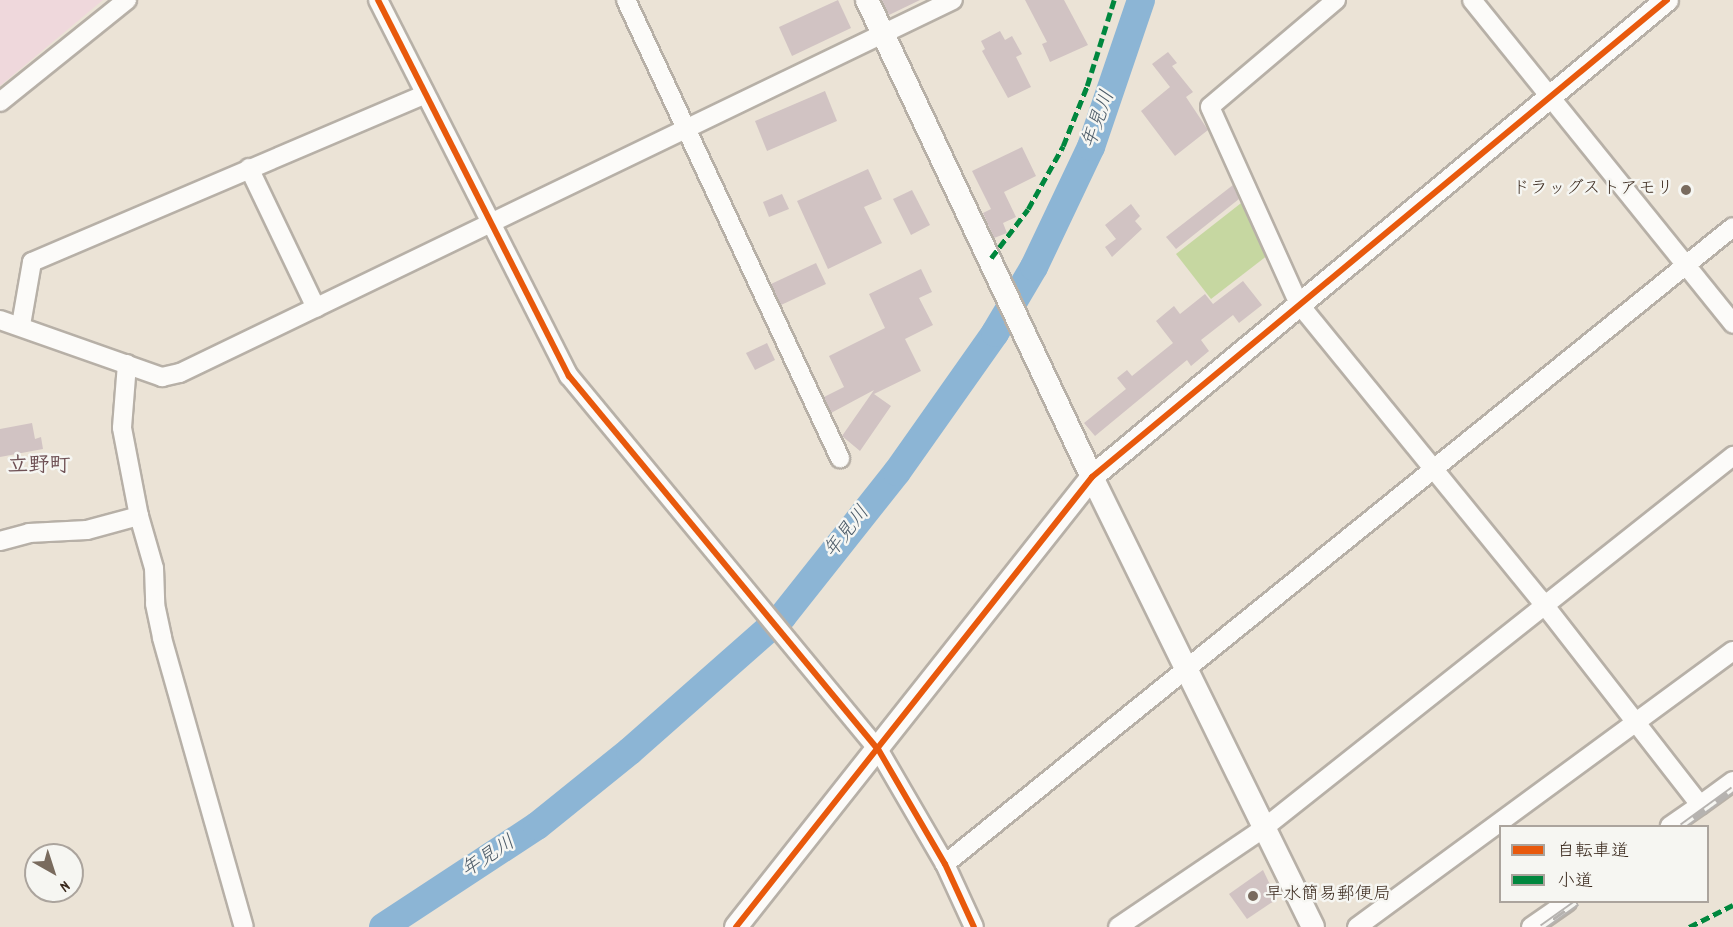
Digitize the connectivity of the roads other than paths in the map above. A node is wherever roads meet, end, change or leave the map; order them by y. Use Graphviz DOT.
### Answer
graph roads {
  1 [pos="127,0"];
  2 [pos="378,0"];
  3 [pos="626,0"];
  4 [pos="867,0"];
  5 [pos="953,0"];
  6 [pos="1336,0"];
  7 [pos="1472,0"];
  8 [pos="1666,0"];
  9 [pos="884,35"];
  10 [pos="425,94"];
  11 [pos="1550,96"];
  12 [pos="0,102"];
  13 [pos="687,128"];
  14 [pos="249,168"];
  15 [pos="490,224"];
  16 [pos="1733,227"];
  17 [pos="1685,264"];
  18 [pos="1299,304"];
  19 [pos="316,308"];
  20 [pos="0,320"];
  21 [pos="1733,324"];
  22 [pos="21,326"];
  23 [pos="127,364"];
  24 [pos="1733,456"];
  25 [pos="840,458"];
  26 [pos="1433,468"];
  27 [pos="1092,477"];
  28 [pos="139,516"];
  29 [pos="0,541"];
  30 [pos="1543,606"];
  31 [pos="1733,651"];
  32 [pos="1185,668"];
  33 [pos="1637,721"];
  34 [pos="878,749"];
  35 [pos="1733,781"];
  36 [pos="1700,805"];
  37 [pos="1671,825"];
  38 [pos="1264,828"];
  39 [pos="945,864"];
  40 [pos="1566,903"];
  41 [pos="244,927"];
  42 [pos="736,927"];
  43 [pos="974,927"];
  44 [pos="1118,927"];
  45 [pos="1313,927"];
  46 [pos="1357,927"];
  47 [pos="1531,927"];
  1 -- 12 [label="street"];
  2 -- 10 [label="street"];
  3 -- 13 [label="street"];
  4 -- 9 [label="street"];
  5 -- 9 [label="street"];
  6 -- 18 [label="street"];
  7 -- 11 [label="street"];
  8 -- 11 [label="street"];
  9 -- 13 [label="street"];
  9 -- 27 [label="street"];
  10 -- 14 [label="street"];
  10 -- 15 [label="street"];
  11 -- 17 [label="street"];
  11 -- 18 [label="street"];
  13 -- 15 [label="street"];
  13 -- 25 [label="street"];
  14 -- 19 [label="street"];
  14 -- 22 [label="street"];
  15 -- 19 [label="street"];
  15 -- 34 [label="street"];
  16 -- 17 [label="street"];
  17 -- 21 [label="street"];
  17 -- 26 [label="street"];
  18 -- 26 [label="street"];
  18 -- 27 [label="street"];
  19 -- 23 [label="street"];
  20 -- 22 [label="street"];
  22 -- 23 [label="street"];
  23 -- 28 [label="street"];
  24 -- 30 [label="street"];
  26 -- 30 [label="street"];
  26 -- 32 [label="street"];
  27 -- 32 [label="street"];
  27 -- 34 [label="street"];
  28 -- 29 [label="street"];
  28 -- 41 [label="street"];
  30 -- 33 [label="street"];
  30 -- 38 [label="street"];
  31 -- 33 [label="street"];
  32 -- 38 [label="street"];
  32 -- 39 [label="street"];
  33 -- 36 [label="street"];
  33 -- 46 [label="street"];
  34 -- 39 [label="street"];
  34 -- 42 [label="street"];
  35 -- 36 [label="street"];
  36 -- 37 [label="street"];
  38 -- 44 [label="street"];
  38 -- 45 [label="street"];
  39 -- 43 [label="street"];
  40 -- 47 [label="street"];
}
